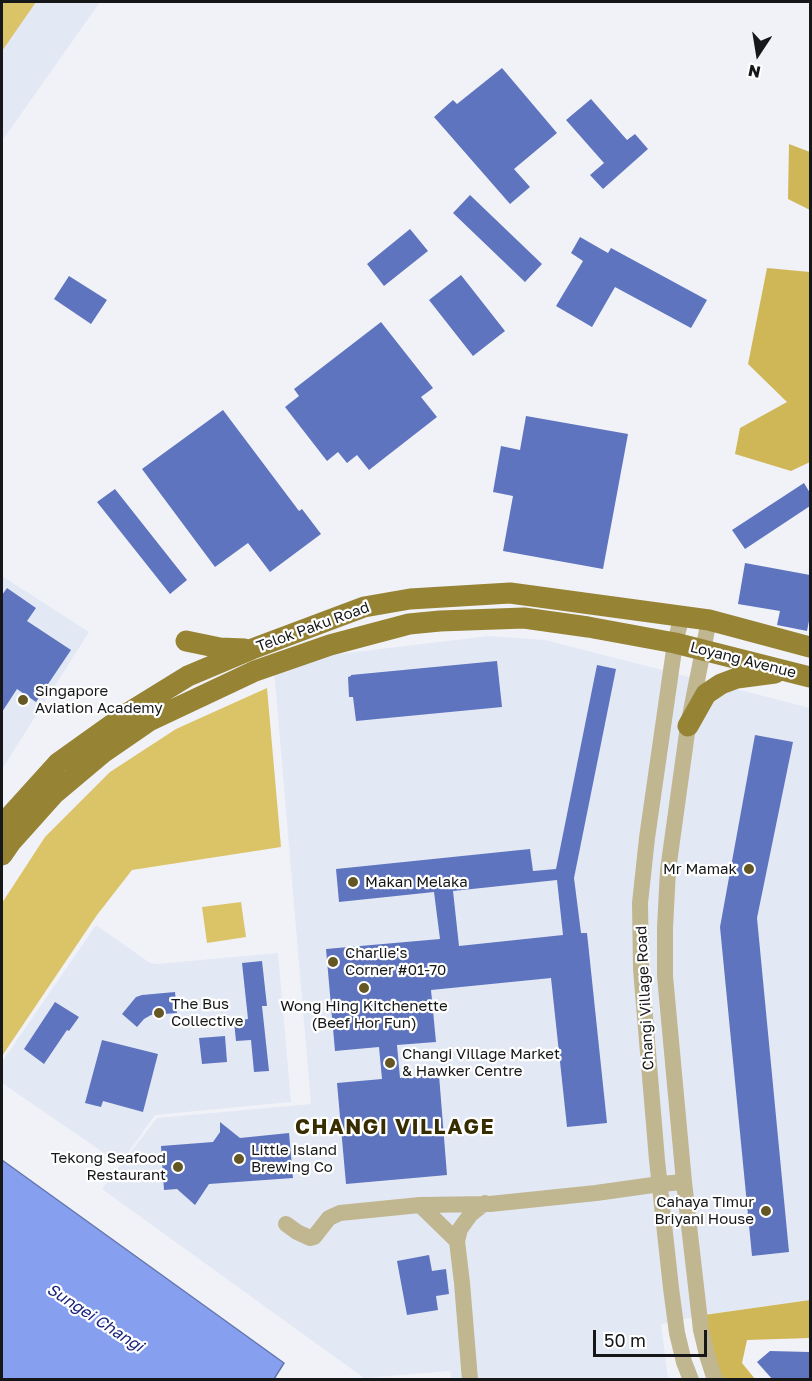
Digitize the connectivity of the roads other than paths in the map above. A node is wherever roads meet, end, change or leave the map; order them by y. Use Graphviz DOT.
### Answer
graph roads {
  1 [pos="682,615"];
  2 [pos="709,620"];
  3 [pos="186,641"];
  4 [pos="675,643"];
  5 [pos="810,647"];
  6 [pos="252,650"];
  7 [pos="703,650"];
  8 [pos="801,674"];
  9 [pos="688,726"];
  10 [pos="2,825"];
  11 [pos="2,855"];
  12 [pos="684,1182"];
  13 [pos="660,1184"];
  14 [pos="485,1203"];
  15 [pos="420,1205"];
  16 [pos="286,1224"];
  17 [pos="457,1241"];
  18 [pos="713,1379"];
  19 [pos="470,1380"];
  20 [pos="691,1380"];
  1 -- 2 [label="main road, Loyang Avenue"];
  1 -- 4 [label="street, Changi Village Road"];
  1 -- 6 [label="main road, Telok Paku Road"];
  2 -- 5 [label="main road, Loyang Avenue"];
  2 -- 7 [label="street, Changi Village Road"];
  3 -- 6 [label="main road"];
  4 -- 7 [label="main road, Loyang Avenue"];
  4 -- 11 [label="main road, Telok Paku Road"];
  4 -- 13 [label="street, Changi Village Road"];
  6 -- 10 [label="main road, Telok Paku Road"];
  7 -- 8 [label="main road, Loyang Avenue"];
  7 -- 9 [label="street, Changi Village Road"];
  8 -- 9 [label="main road"];
  9 -- 12 [label="street, Changi Village Road"];
  12 -- 13 [label="street"];
  12 -- 18 [label="street, Changi Village Road"];
  13 -- 14 [label="street"];
  13 -- 20 [label="street, Changi Village Road"];
  14 -- 15 [label="street"];
  14 -- 17 [label="street"];
  15 -- 16 [label="street"];
  15 -- 17 [label="street"];
  17 -- 19 [label="street"];
}
